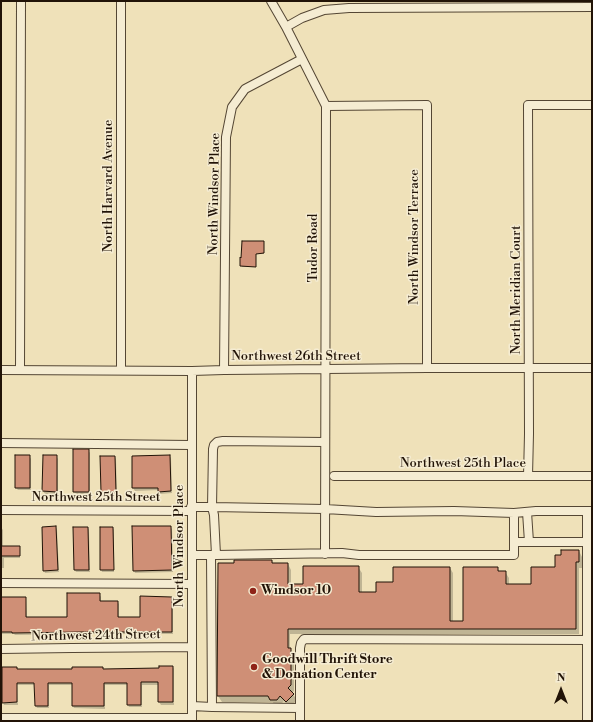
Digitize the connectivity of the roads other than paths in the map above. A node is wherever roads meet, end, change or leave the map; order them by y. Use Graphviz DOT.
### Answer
graph roads {
  1 [pos="21,1"];
  2 [pos="121,1"];
  3 [pos="271,1"];
  4 [pos="592,7"];
  5 [pos="286,27"];
  6 [pos="302,59"];
  7 [pos="592,105"];
  8 [pos="326,106"];
  9 [pos="427,368"];
  10 [pos="592,368"];
  11 [pos="325,369"];
  12 [pos="529,369"];
  13 [pos="1,370"];
  14 [pos="20,370"];
  15 [pos="121,370"];
  16 [pos="224,370"];
  17 [pos="192,371"];
  18 [pos="325,438"];
  19 [pos="1,443"];
  20 [pos="191,445"];
  21 [pos="334,476"];
  22 [pos="528,476"];
  23 [pos="592,476"];
  24 [pos="212,507"];
  25 [pos="191,509"];
  26 [pos="325,509"];
  27 [pos="1,510"];
  28 [pos="589,511"];
  29 [pos="528,512"];
  30 [pos="514,513"];
  31 [pos="589,531"];
  32 [pos="514,542"];
  33 [pos="529,542"];
  34 [pos="586,542"];
  35 [pos="325,554"];
  36 [pos="192,555"];
  37 [pos="213,555"];
  38 [pos="1,583"];
  39 [pos="192,584"];
  40 [pos="589,640"];
  41 [pos="192,647"];
  42 [pos="1,649"];
  43 [pos="192,706"];
  44 [pos="212,707"];
  45 [pos="300,708"];
  46 [pos="1,718"];
  47 [pos="192,720"];
  48 [pos="300,721"];
  49 [pos="587,721"];
  1 -- 14 [label="street"];
  2 -- 15 [label="street, North Harvard Avenue"];
  3 -- 5 [label="street, Tudor Road"];
  4 -- 5 [label="street"];
  5 -- 6 [label="street, Tudor Road"];
  6 -- 8 [label="street, Tudor Road"];
  6 -- 16 [label="street, North Windsor Place"];
  7 -- 12 [label="street, North Meridian Court"];
  8 -- 9 [label="street, North Windsor Terrace"];
  8 -- 11 [label="street, Tudor Road"];
  9 -- 11 [label="street, Northwest 26th Street"];
  9 -- 12 [label="street, Northwest 26th Street"];
  10 -- 12 [label="street, Northwest 26th Street"];
  11 -- 16 [label="street, Northwest 26th Street"];
  11 -- 18 [label="street, Tudor Road"];
  12 -- 22 [label="street, North Meridian Court"];
  13 -- 14 [label="street, Northwest 26th Street"];
  14 -- 15 [label="street, Northwest 26th Street"];
  15 -- 17 [label="street, Northwest 26th Street"];
  16 -- 17 [label="street, Northwest 26th Street"];
  17 -- 20 [label="street, North Windsor Place"];
  18 -- 24 [label="street"];
  18 -- 26 [label="street, Tudor Road"];
  19 -- 20 [label="street"];
  20 -- 25 [label="street, North Windsor Place"];
  21 -- 22 [label="street, Northwest 25th Place"];
  22 -- 23 [label="street, Northwest 25th Place"];
  24 -- 25 [label="street, Northwest 25th Street"];
  24 -- 26 [label="street, Northwest 25th Street"];
  24 -- 37 [label="street"];
  25 -- 27 [label="street, Northwest 25th Street"];
  25 -- 36 [label="street, North Windsor Place"];
  26 -- 30 [label="street, Northwest 25th Street"];
  26 -- 35 [label="street, Tudor Road"];
  28 -- 29 [label="street, Northwest 25th Street"];
  28 -- 31 [label="street"];
  29 -- 30 [label="street, Northwest 25th Street"];
  29 -- 33 [label="street"];
  30 -- 32 [label="street"];
  31 -- 34 [label="street"];
  32 -- 33 [label="street"];
  32 -- 35 [label="street"];
  33 -- 34 [label="street"];
  34 -- 40 [label="street"];
  35 -- 37 [label="street"];
  36 -- 37 [label="street"];
  36 -- 39 [label="street, North Windsor Place"];
  37 -- 44 [label="street"];
  38 -- 39 [label="street"];
  39 -- 41 [label="street, North Windsor Place"];
  40 -- 45 [label="street"];
  40 -- 49 [label="street"];
  41 -- 42 [label="street, Northwest 24th Street"];
  41 -- 43 [label="street, North Windsor Place"];
  43 -- 44 [label="street"];
  43 -- 47 [label="street, North Windsor Place"];
  44 -- 45 [label="street"];
  45 -- 48 [label="street"];
  46 -- 47 [label="street"];
}
